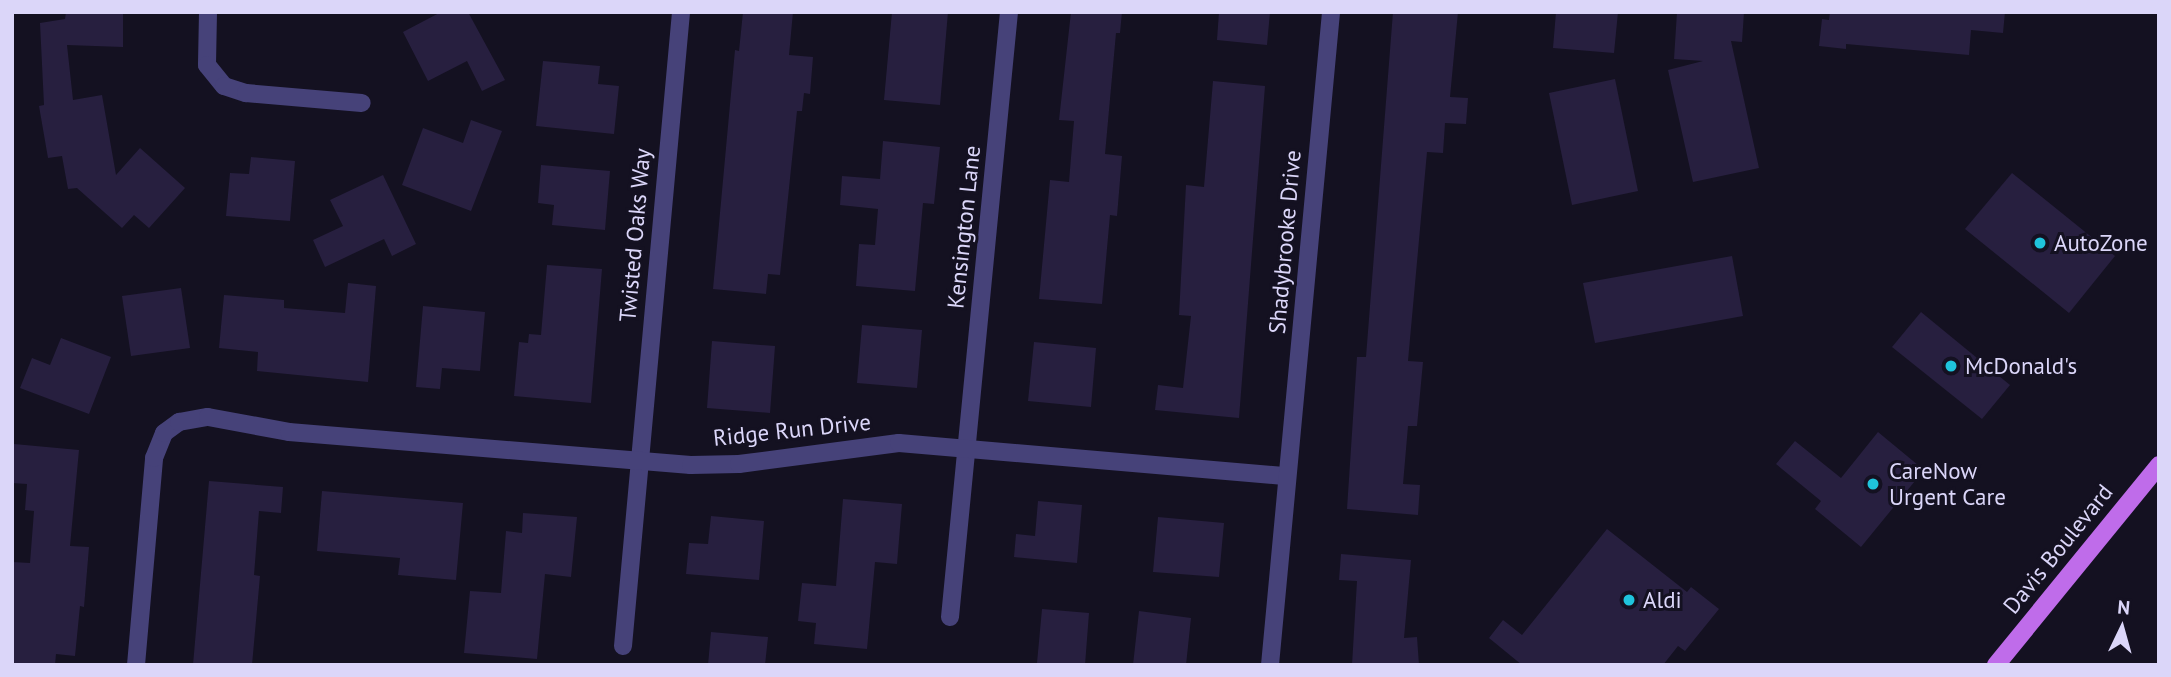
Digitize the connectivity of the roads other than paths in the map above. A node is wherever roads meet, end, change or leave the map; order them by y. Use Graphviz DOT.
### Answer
graph roads {
  1 [pos="208,12"];
  2 [pos="681,12"];
  3 [pos="1009,12"];
  4 [pos="1331,12"];
  5 [pos="362,103"];
  6 [pos="967,446"];
  7 [pos="638,462"];
  8 [pos="2159,465"];
  9 [pos="1287,476"];
  10 [pos="950,617"];
  11 [pos="622,646"];
  12 [pos="136,665"];
  13 [pos="1270,665"];
  14 [pos="1996,665"];
  1 -- 5 [label="street"];
  2 -- 7 [label="street, Twisted Oaks Way"];
  3 -- 6 [label="street, Kensington Lane"];
  4 -- 9 [label="street, Shadybrooke Drive"];
  6 -- 7 [label="street, Ridge Run Drive"];
  6 -- 9 [label="street, Ridge Run Drive"];
  6 -- 10 [label="street, Kensington Lane"];
  7 -- 11 [label="street, Twisted Oaks Way"];
  7 -- 12 [label="street, Ridge Run Drive"];
  8 -- 14 [label="main road, Davis Boulevard"];
  9 -- 13 [label="street, Shadybrooke Drive"];
}
